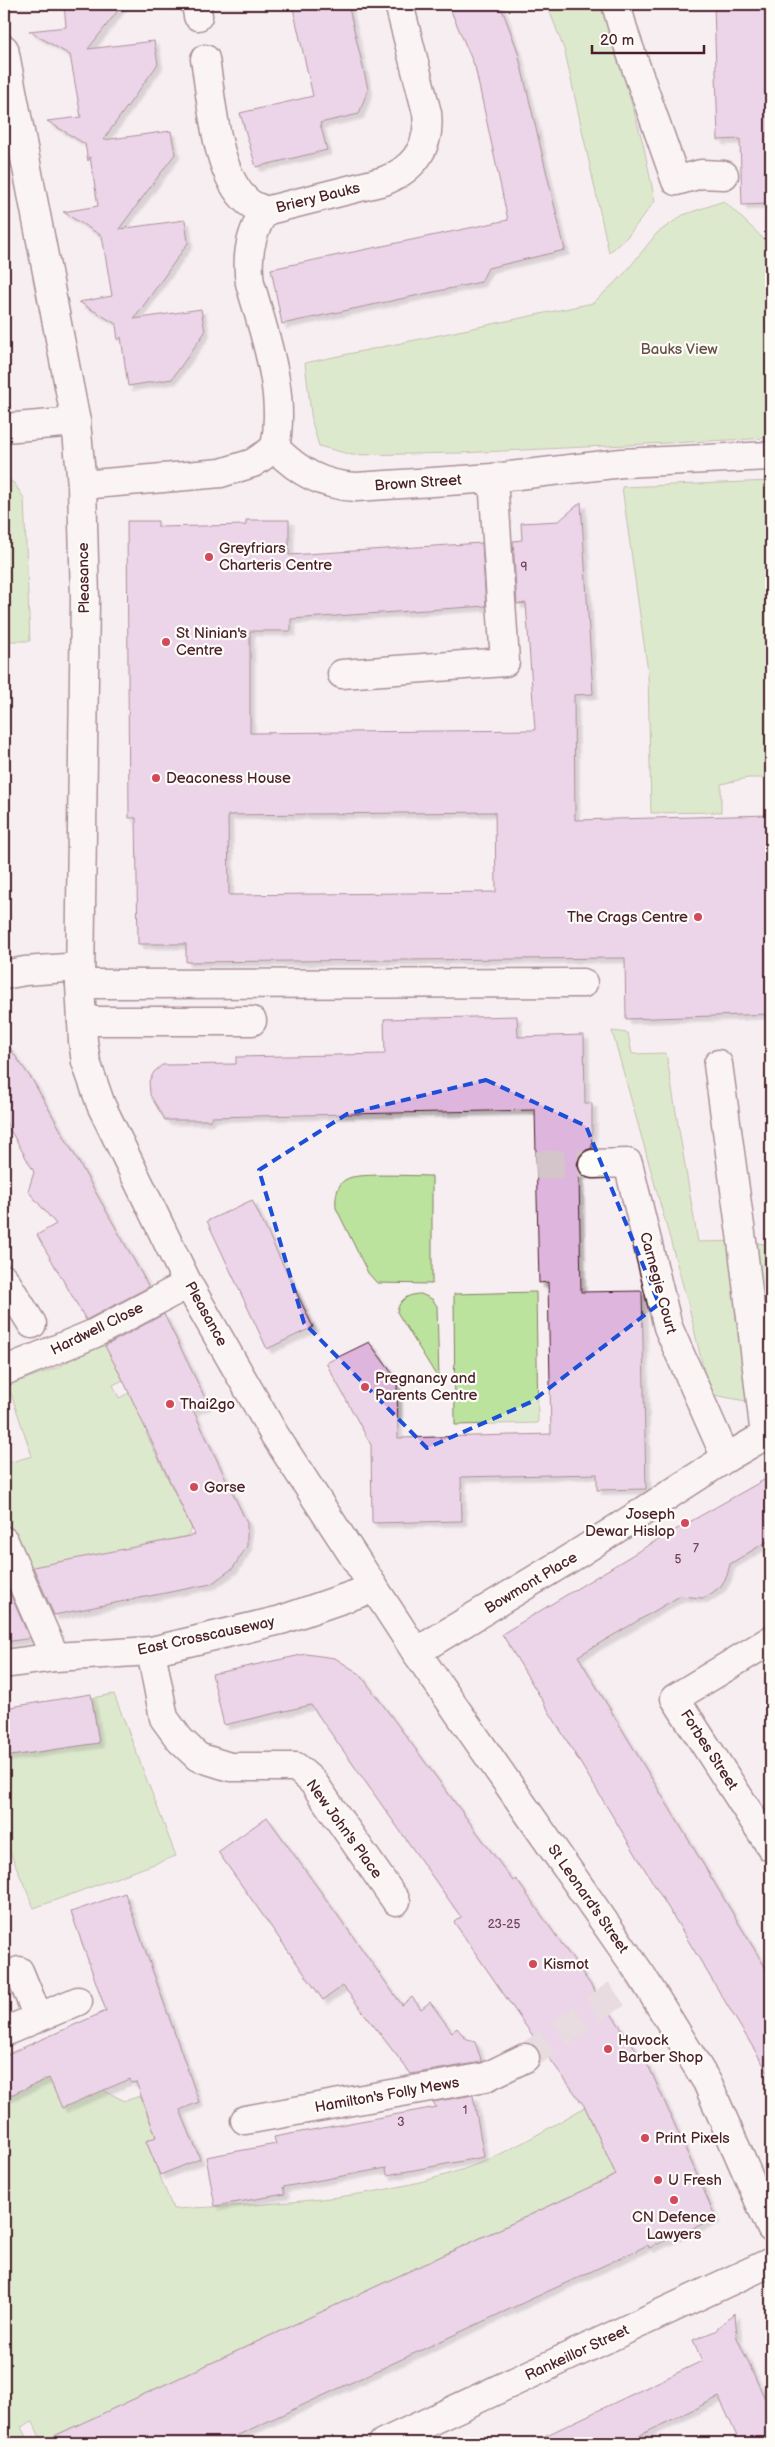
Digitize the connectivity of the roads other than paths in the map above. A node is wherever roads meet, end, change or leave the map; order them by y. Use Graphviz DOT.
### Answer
graph roads {
  1 [pos="399,4"];
  2 [pos="616,4"];
  3 [pos="4,49"];
  4 [pos="205,59"];
  5 [pos="13,136"];
  6 [pos="724,175"];
  7 [pos="265,211"];
  8 [pos="76,422"];
  9 [pos="4,428"];
  10 [pos="275,448"];
  11 [pos="771,456"];
  12 [pos="492,478"];
  13 [pos="82,485"];
  14 [pos="342,674"];
  15 [pos="4,975"];
  16 [pos="80,976"];
  17 [pos="583,983"];
  18 [pos="252,1020"];
  19 [pos="82,1021"];
  20 [pos="718,1064"];
  21 [pos="593,1164"];
  22 [pos="4,1279"];
  23 [pos="188,1284"];
  24 [pos="32,1324"];
  25 [pos="4,1371"];
  26 [pos="768,1434"];
  27 [pos="726,1458"];
  28 [pos="4,1541"];
  29 [pos="374,1588"];
  30 [pos="771,1640"];
  31 [pos="150,1651"];
  32 [pos="416,1652"];
  33 [pos="55,1657"];
  34 [pos="4,1664"];
  35 [pos="771,1846"];
  36 [pos="396,1901"];
  37 [pos="19,1971"];
  38 [pos="78,2000"];
  39 [pos="38,2017"];
  40 [pos="4,2032"];
  41 [pos="525,2058"];
  42 [pos="245,2120"];
  43 [pos="771,2228"];
  44 [pos="771,2262"];
  45 [pos="383,2443"];
  1 -- 7 [label="street, Briery Bauks"];
  2 -- 6 [label="street"];
  3 -- 5 [label="street, Pleasance"];
  4 -- 7 [label="street"];
  5 -- 8 [label="street, Pleasance"];
  7 -- 10 [label="street, Briery Bauks"];
  8 -- 9 [label="street"];
  8 -- 13 [label="street, Pleasance"];
  10 -- 12 [label="street, Brown Street"];
  10 -- 13 [label="street"];
  11 -- 12 [label="street, Brown Street"];
  12 -- 14 [label="street"];
  13 -- 16 [label="street, Pleasance"];
  15 -- 16 [label="street"];
  16 -- 17 [label="street"];
  16 -- 19 [label="street, Pleasance"];
  18 -- 19 [label="street"];
  19 -- 23 [label="street, Pleasance"];
  20 -- 26 [label="street"];
  21 -- 27 [label="street, Carnegie Court"];
  22 -- 24 [label="street"];
  23 -- 25 [label="street, Hardwell Close"];
  23 -- 29 [label="street, Pleasance"];
  26 -- 27 [label="street, Bowmont Place"];
  27 -- 32 [label="street, Bowmont Place"];
  28 -- 33 [label="street"];
  29 -- 31 [label="street, East Crosscauseway"];
  29 -- 32 [label="street, St Leonard's Street"];
  30 -- 35 [label="street, Forbes Street"];
  31 -- 33 [label="street, East Crosscauseway"];
  31 -- 36 [label="street, New John's Place"];
  32 -- 43 [label="street, St Leonard's Street"];
  33 -- 34 [label="street, East Crosscauseway"];
  37 -- 39 [label="street"];
  38 -- 39 [label="street"];
  39 -- 40 [label="street"];
  41 -- 42 [label="street, Hamilton's Folly Mews"];
  44 -- 45 [label="street, Rankeillor Street"];
}
